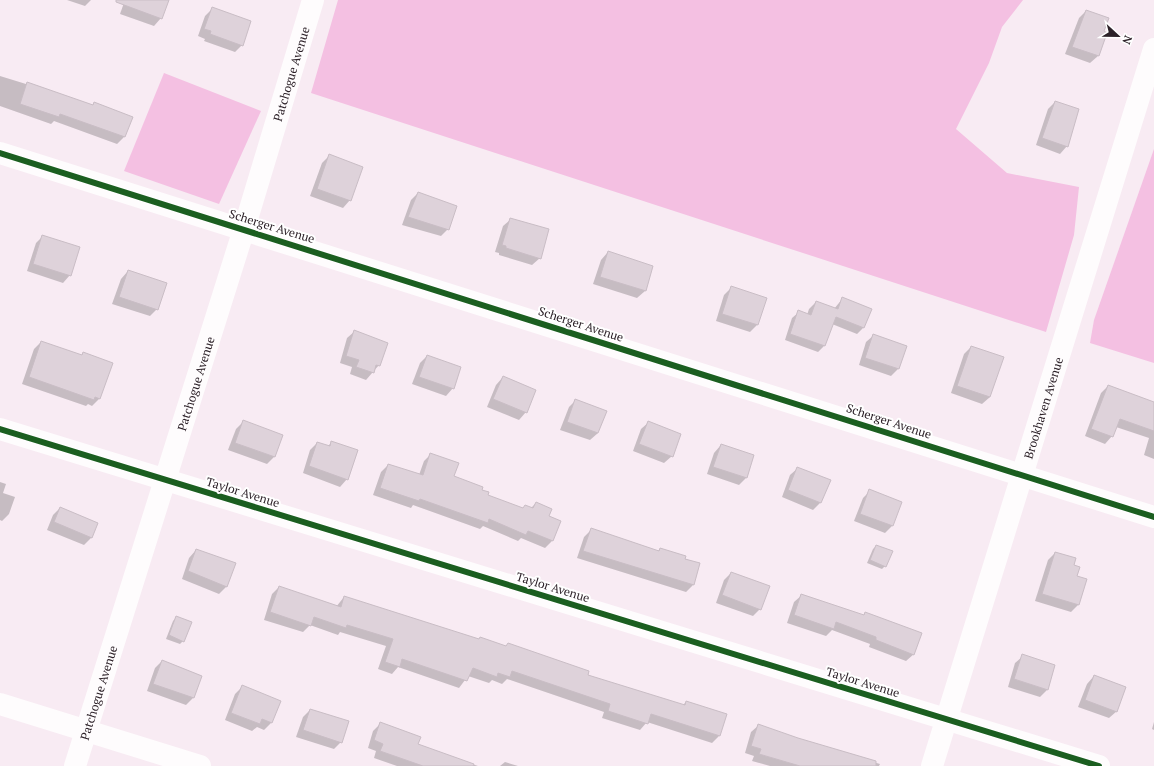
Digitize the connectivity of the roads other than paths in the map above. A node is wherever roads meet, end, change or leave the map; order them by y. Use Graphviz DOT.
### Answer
graph roads {
  1 [pos="312,0"];
  2 [pos="1154,49"];
  3 [pos="0,153"];
  4 [pos="244,229"];
  5 [pos="0,429"];
  6 [pos="1022,475"];
  7 [pos="165,480"];
  8 [pos="1154,517"];
  9 [pos="0,704"];
  10 [pos="946,719"];
  11 [pos="86,731"];
  12 [pos="75,766"];
  13 [pos="200,766"];
  14 [pos="932,766"];
  15 [pos="1099,766"];
  1 -- 4 [label="street, Patchogue Avenue"];
  2 -- 6 [label="street, Brookhaven Avenue"];
  3 -- 4 [label="street, Scherger Avenue"];
  4 -- 6 [label="street, Scherger Avenue"];
  4 -- 7 [label="street, Patchogue Avenue"];
  5 -- 7 [label="street, Taylor Avenue"];
  6 -- 8 [label="street, Scherger Avenue"];
  6 -- 10 [label="street, Brookhaven Avenue"];
  7 -- 10 [label="street, Taylor Avenue"];
  7 -- 11 [label="street, Patchogue Avenue"];
  9 -- 11 [label="street"];
  10 -- 14 [label="street, Brookhaven Avenue"];
  10 -- 15 [label="street, Taylor Avenue"];
  11 -- 12 [label="street, Patchogue Avenue"];
  11 -- 13 [label="street"];
}
